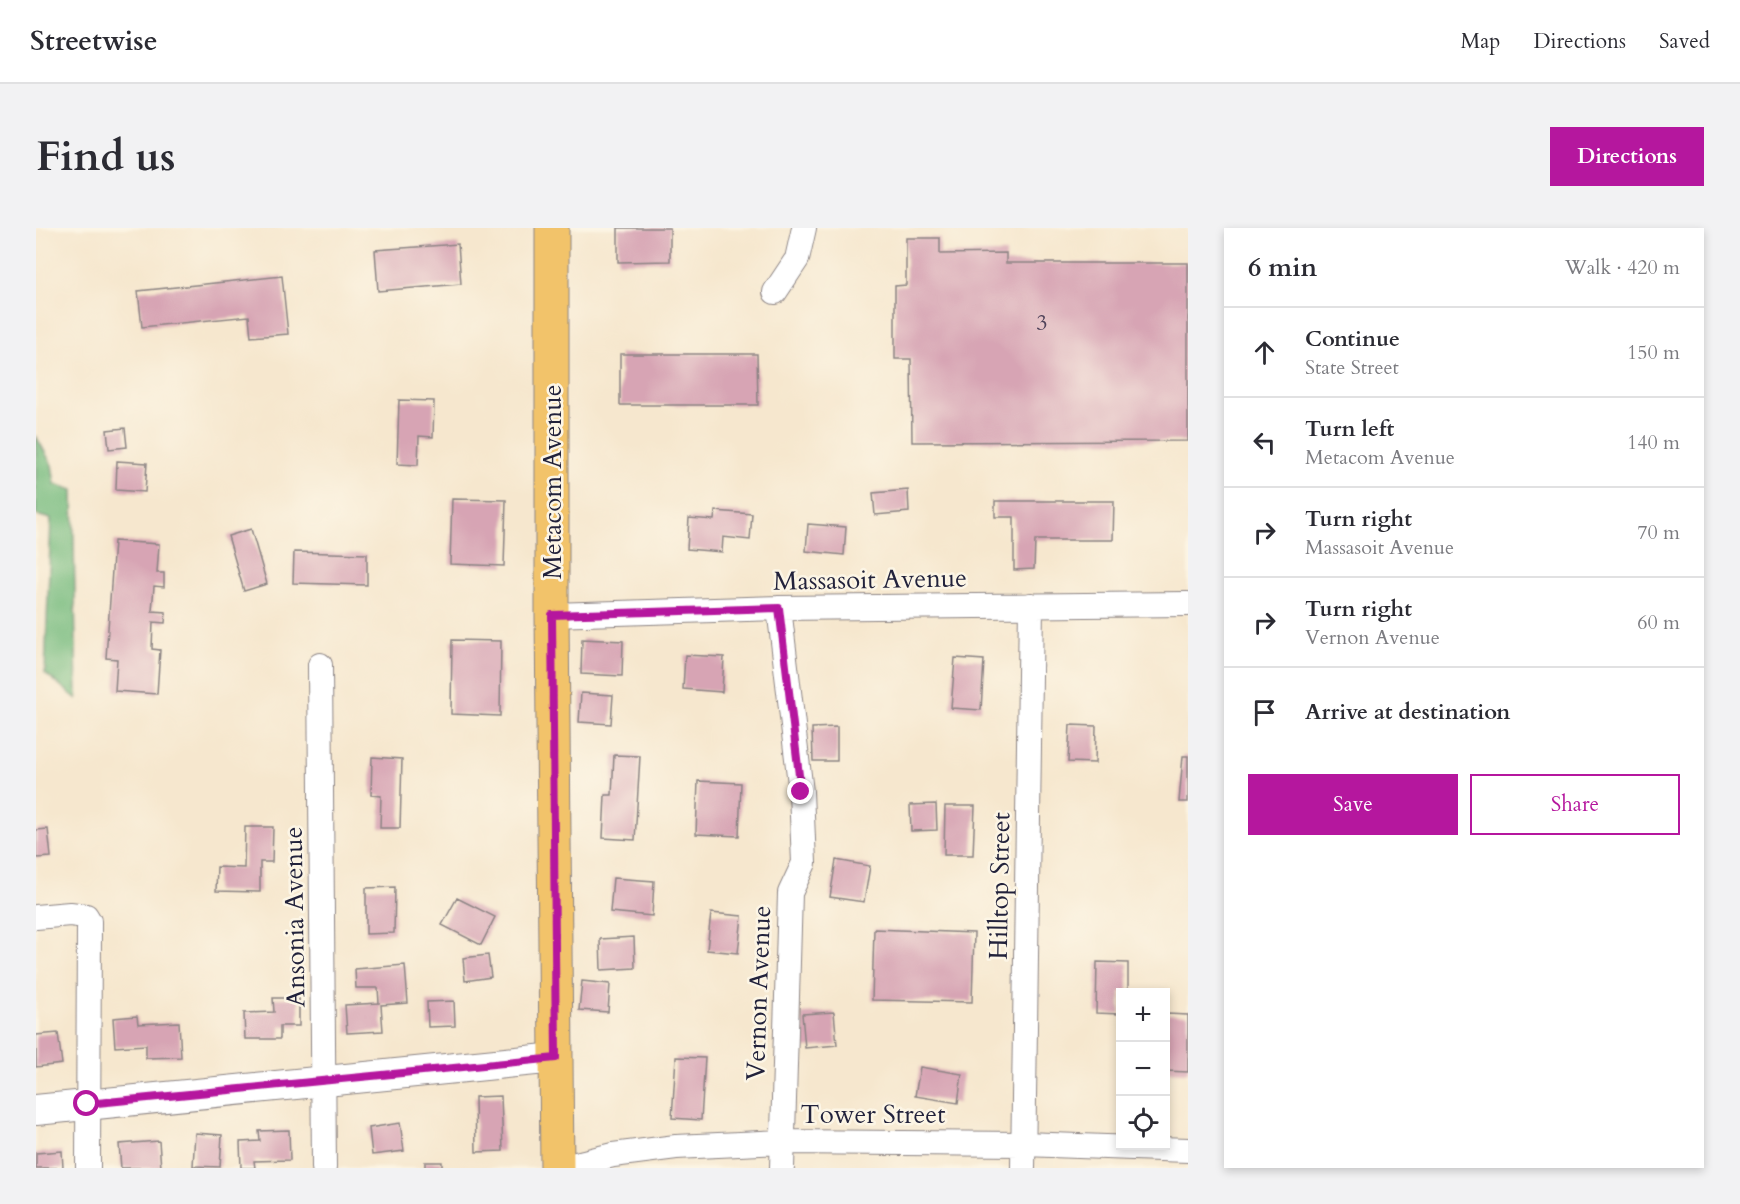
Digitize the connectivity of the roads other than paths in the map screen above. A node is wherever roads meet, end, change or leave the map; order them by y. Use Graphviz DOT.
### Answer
graph roads {
  1 [pos="552,228"];
  2 [pos="804,228"];
  3 [pos="775,292"];
  4 [pos="1188,604"];
  5 [pos="1032,605"];
  6 [pos="779,608"];
  7 [pos="552,615"];
  8 [pos="320,665"];
  9 [pos="36,917"];
  10 [pos="556,1058"];
  11 [pos="325,1080"];
  12 [pos="87,1104"];
  13 [pos="36,1110"];
  14 [pos="781,1142"];
  15 [pos="1024,1144"];
  16 [pos="1188,1150"];
  17 [pos="88,1168"];
  18 [pos="324,1168"];
  19 [pos="559,1168"];
  20 [pos="782,1168"];
  21 [pos="1023,1168"];
  1 -- 7 [label="main road, Metacom Avenue"];
  2 -- 3 [label="street"];
  4 -- 5 [label="street, Massasoit Avenue"];
  5 -- 6 [label="street, Massasoit Avenue"];
  5 -- 15 [label="street, Hilltop Street"];
  6 -- 7 [label="street, Massasoit Avenue"];
  6 -- 14 [label="street, Vernon Avenue"];
  7 -- 10 [label="main road, Metacom Avenue"];
  8 -- 11 [label="street, Ansonia Avenue"];
  9 -- 12 [label="street"];
  10 -- 11 [label="street"];
  10 -- 19 [label="main road, Metacom Avenue"];
  11 -- 12 [label="street"];
  11 -- 18 [label="street, Ansonia Avenue"];
  12 -- 13 [label="street"];
  12 -- 17 [label="street"];
  14 -- 15 [label="street, Tower Street"];
  14 -- 19 [label="street, Tower Street"];
  14 -- 20 [label="street, Vernon Avenue"];
  15 -- 16 [label="street, Tower Street"];
  15 -- 21 [label="street, Hilltop Street"];
}
